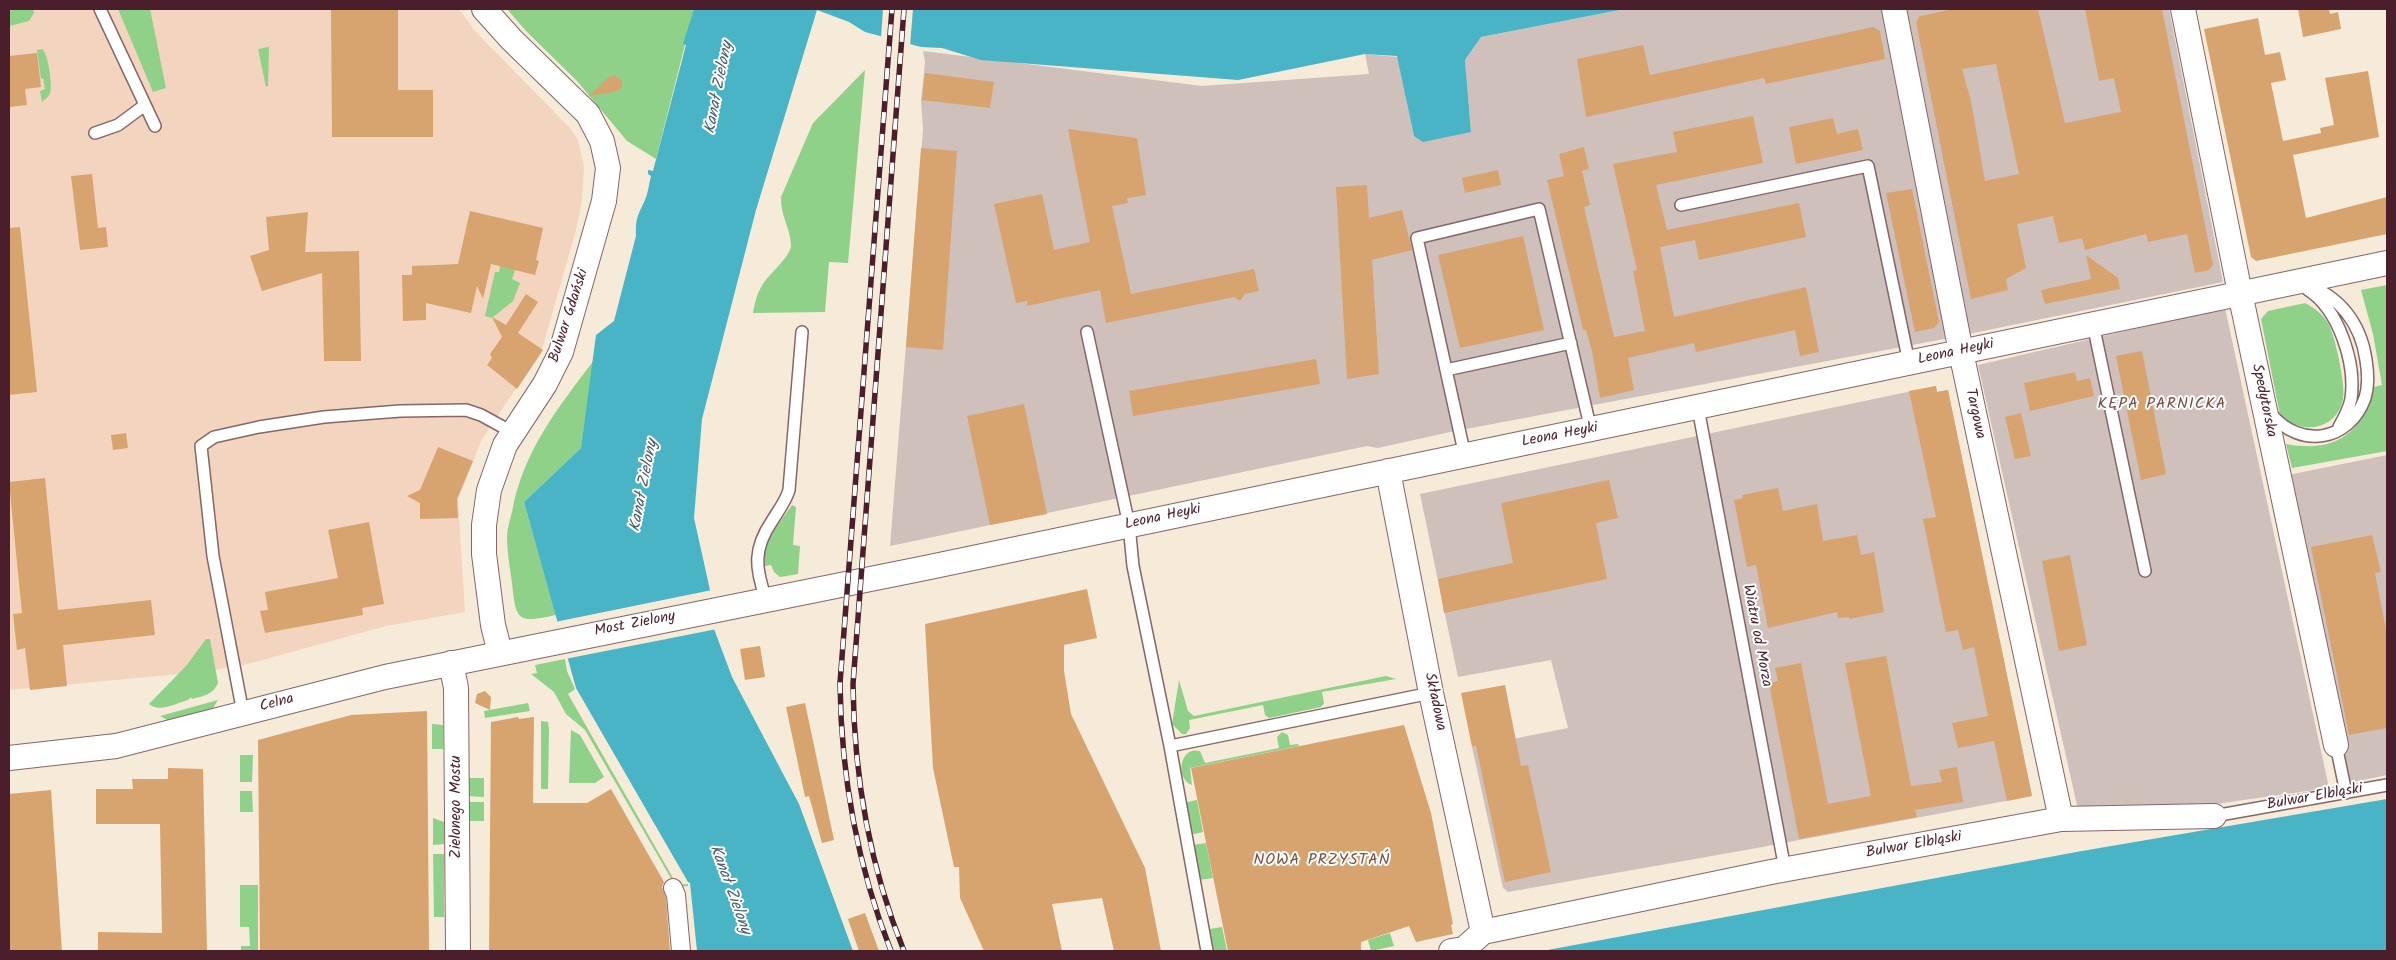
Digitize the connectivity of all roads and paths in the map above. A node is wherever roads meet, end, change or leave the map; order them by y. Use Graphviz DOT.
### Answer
graph roads {
  1 [pos="100,9"];
  2 [pos="484,9"];
  3 [pos="1894,9"];
  4 [pos="2182,9"];
  5 [pos="145,105"];
  6 [pos="155,126"];
  7 [pos="95,132"];
  8 [pos="1681,204"];
  9 [pos="2387,263"];
  10 [pos="2293,282"];
  11 [pos="2240,293"];
  12 [pos="2093,324"];
  13 [pos="802,332"];
  14 [pos="1087,332"];
  15 [pos="1571,343"];
  16 [pos="1961,352"];
  17 [pos="1909,363"];
  18 [pos="1446,370"];
  19 [pos="2262,396"];
  20 [pos="1698,408"];
  21 [pos="1591,430"];
  22 [pos="512,432"];
  23 [pos="2334,432"];
  24 [pos="1465,456"];
  25 [pos="1388,472"];
  26 [pos="1129,525"];
  27 [pos="2144,571"];
  28 [pos="766,599"];
  29 [pos="731,606"];
  30 [pos="540,645"];
  31 [pos="500,653"];
  32 [pos="452,663"];
  33 [pos="1431,692"];
  34 [pos="243,713"];
  35 [pos="2336,745"];
  36 [pos="1170,746"];
  37 [pos="11,757"];
  38 [pos="2387,785"];
  39 [pos="2346,793"];
  40 [pos="2214,816"];
  41 [pos="2061,819"];
  42 [pos="1785,869"];
  43 [pos="673,888"];
  44 [pos="1483,932"];
  45 [pos="458,951"];
  46 [pos="681,951"];
  47 [pos="1207,951"];
  48 [pos="1451,951"];
  1 -- 5 [label="lane"];
  2 -- 22 [label="street, Bulwar Gdański"];
  3 -- 16 [label="street, Targowa"];
  4 -- 11 [label="street, Spedytorska"];
  5 -- 6 [label="lane"];
  5 -- 7 [label="lane"];
  8 -- 17 [label="lane"];
  9 -- 10 [label="street, Leona Heyki"];
  10 -- 11 [label="street, Leona Heyki"];
  10 -- 23 [label="lane"];
  10 -- 23 [label="lane"];
  11 -- 12 [label="street, Leona Heyki"];
  11 -- 19 [label="street, Spedytorska"];
  12 -- 16 [label="street, Leona Heyki"];
  12 -- 27 [label="lane"];
  13 -- 28 [label="lane"];
  14 -- 26 [label="lane"];
  15 -- 18 [label="lane"];
  15 -- 18 [label="lane"];
  15 -- 21 [label="lane"];
  16 -- 17 [label="street, Leona Heyki"];
  16 -- 41 [label="street, Targowa"];
  17 -- 20 [label="street, Leona Heyki"];
  18 -- 24 [label="lane"];
  19 -- 23 [label="lane"];
  19 -- 35 [label="street, Spedytorska"];
  20 -- 21 [label="street, Leona Heyki"];
  20 -- 42 [label="lane, Wiatru od Morza"];
  21 -- 24 [label="street, Leona Heyki"];
  22 -- 31 [label="street, Bulwar Gdański"];
  22 -- 34 [label="lane"];
  24 -- 25 [label="street, Leona Heyki"];
  25 -- 26 [label="street, Leona Heyki"];
  25 -- 33 [label="street, Składowa"];
  26 -- 28 [label="street, Leona Heyki"];
  26 -- 36 [label="lane"];
  28 -- 29 [label="street, Leona Heyki"];
  29 -- 30 [label="street, Most Zielony"];
  30 -- 31 [label="street, Celna"];
  31 -- 32 [label="street, Celna"];
  32 -- 34 [label="street, Celna"];
  32 -- 45 [label="street, Zielonego Mostu"];
  33 -- 36 [label="lane"];
  33 -- 44 [label="street, Składowa"];
  34 -- 37 [label="street, Celna"];
  35 -- 39 [label="lane, Spedytorska"];
  36 -- 47 [label="lane"];
  38 -- 39 [label="lane, Bulwar Elbląski"];
  39 -- 40 [label="lane, Bulwar Elbląski"];
  40 -- 41 [label="street, Bulwar Elbląski"];
  41 -- 42 [label="street, Bulwar Elbląski"];
  42 -- 44 [label="street, Bulwar Elbląski"];
  43 -- 46 [label="street"];
  44 -- 48 [label="street"];
}
